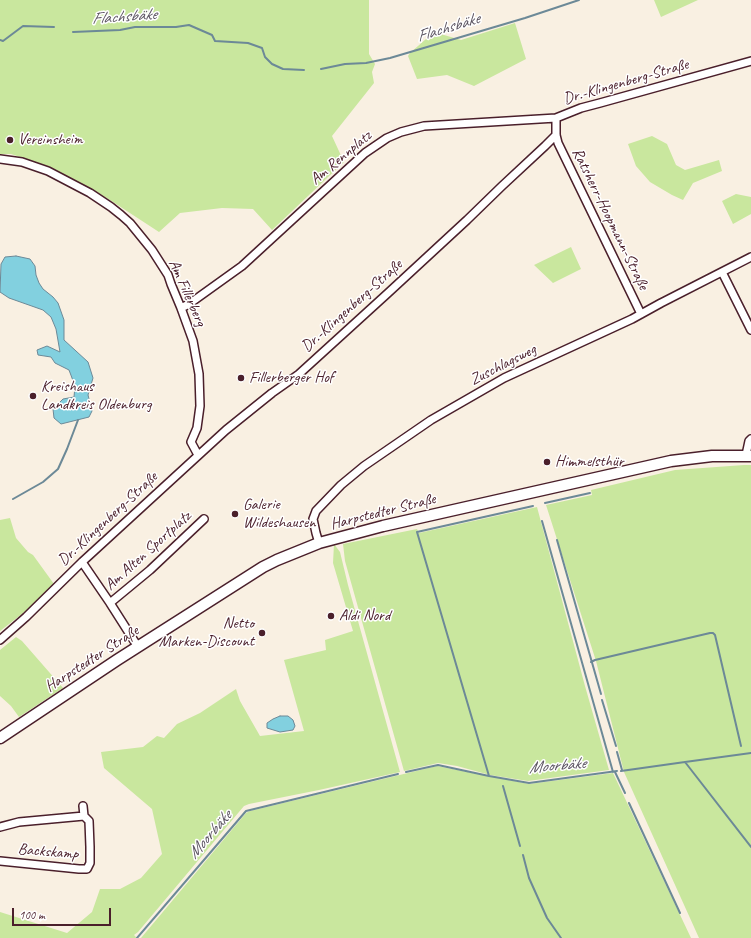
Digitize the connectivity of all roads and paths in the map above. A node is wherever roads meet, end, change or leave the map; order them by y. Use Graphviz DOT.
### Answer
graph roads {
  1 [pos="751,61"];
  2 [pos="556,118"];
  3 [pos="556,135"];
  4 [pos="0,159"];
  5 [pos="751,257"];
  6 [pos="722,272"];
  7 [pos="181,308"];
  8 [pos="641,314"];
  9 [pos="751,330"];
  10 [pos="751,439"];
  11 [pos="198,455"];
  12 [pos="748,456"];
  13 [pos="204,519"];
  14 [pos="319,543"];
  15 [pos="82,562"];
  16 [pos="110,603"];
  17 [pos="0,640"];
  18 [pos="138,647"];
  19 [pos="0,738"];
  20 [pos="83,806"];
  21 [pos="84,816"];
  22 [pos="0,827"];
  23 [pos="0,861"];
  1 -- 2 [label="street, Dr.-Klingenberg-Straße"];
  2 -- 3 [label="street, Dr.-Klingenberg-Straße"];
  2 -- 7 [label="street, Am Rennplatz"];
  3 -- 8 [label="street, Ratsherr-Hoopmann-Straße"];
  3 -- 11 [label="street, Dr.-Klingenberg-Straße"];
  4 -- 7 [label="street, Am Fillerberg"];
  5 -- 6 [label="street, Zuschlagsweg"];
  6 -- 8 [label="street, Zuschlagsweg"];
  6 -- 9 [label="street"];
  7 -- 11 [label="street, Am Fillerberg"];
  8 -- 14 [label="street, Zuschlagsweg"];
  10 -- 12 [label="street"];
  11 -- 15 [label="street, Dr.-Klingenberg-Straße"];
  12 -- 14 [label="main road, Harpstedter Straße"];
  13 -- 16 [label="street, Am Alten Sportplatz"];
  14 -- 18 [label="main road, Harpstedter Straße"];
  15 -- 16 [label="street, Am Alten Sportplatz"];
  15 -- 17 [label="street, Dr.-Klingenberg-Straße"];
  16 -- 18 [label="street, Am Alten Sportplatz"];
  18 -- 19 [label="main road, Harpstedter Straße"];
  20 -- 21 [label="street, Backskamp"];
  21 -- 22 [label="street, Backskamp"];
  21 -- 23 [label="street, Backskamp"];
}
